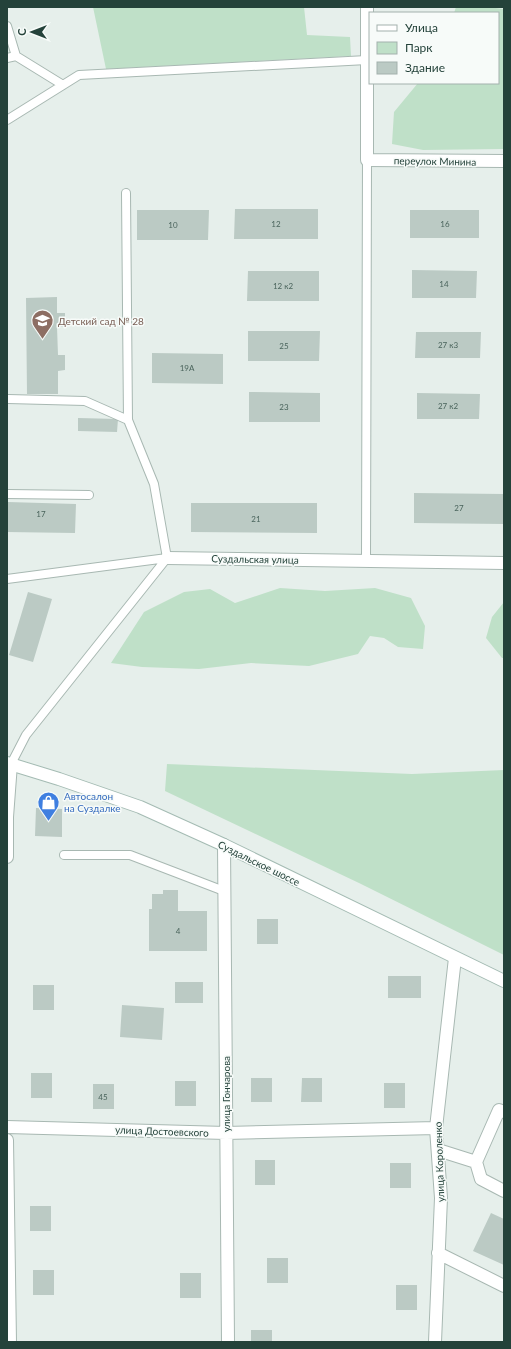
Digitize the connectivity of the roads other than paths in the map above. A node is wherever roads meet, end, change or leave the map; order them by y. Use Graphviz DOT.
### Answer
graph roads {
  1 [pos="367,7"];
  2 [pos="7,26"];
  3 [pos="16,56"];
  4 [pos="7,58"];
  5 [pos="366,60"];
  6 [pos="63,85"];
  7 [pos="7,120"];
  8 [pos="366,160"];
  9 [pos="504,162"];
  10 [pos="126,193"];
  11 [pos="8,399"];
  12 [pos="128,420"];
  13 [pos="7,494"];
  14 [pos="89,495"];
  15 [pos="167,558"];
  16 [pos="366,561"];
  17 [pos="504,563"];
  18 [pos="7,579"];
  19 [pos="9,764"];
  20 [pos="224,845"];
  21 [pos="64,855"];
  22 [pos="7,857"];
  23 [pos="224,891"];
  24 [pos="455,958"];
  25 [pos="504,981"];
  26 [pos="504,1112"];
  27 [pos="7,1127"];
  28 [pos="436,1128"];
  29 [pos="226,1134"];
  30 [pos="7,1140"];
  31 [pos="438,1150"];
  32 [pos="476,1162"];
  33 [pos="504,1191"];
  34 [pos="438,1253"];
  35 [pos="504,1286"];
  36 [pos="10,1342"];
  37 [pos="228,1342"];
  38 [pos="435,1342"];
  1 -- 5 [label="street"];
  2 -- 3 [label="lane"];
  3 -- 4 [label="lane"];
  3 -- 6 [label="lane"];
  5 -- 6 [label="lane"];
  5 -- 8 [label="street"];
  6 -- 7 [label="lane"];
  8 -- 9 [label="street, переулок Минина"];
  8 -- 16 [label="lane"];
  10 -- 12 [label="lane"];
  11 -- 12 [label="lane"];
  12 -- 15 [label="lane"];
  13 -- 14 [label="lane"];
  15 -- 16 [label="street, Суздальская улица"];
  15 -- 18 [label="lane, Суздальская улица"];
  15 -- 19 [label="lane"];
  16 -- 17 [label="street, Суздальская улица"];
  19 -- 20 [label="street, Суздальское шоссе"];
  19 -- 22 [label="street"];
  20 -- 23 [label="street, улица Гончарова"];
  20 -- 24 [label="street, Суздальское шоссе"];
  21 -- 23 [label="lane"];
  23 -- 29 [label="street, улица Гончарова"];
  24 -- 25 [label="street, Суздальское шоссе"];
  24 -- 28 [label="street, улица Короленко"];
  26 -- 32 [label="street"];
  27 -- 29 [label="street, улица Достоевского"];
  28 -- 29 [label="street, улица Достоевского"];
  28 -- 31 [label="street, улица Короленко"];
  29 -- 37 [label="street, улица Гончарова"];
  30 -- 36 [label="street"];
  31 -- 32 [label="street"];
  31 -- 34 [label="street, улица Короленко"];
  32 -- 33 [label="street"];
  34 -- 35 [label="street"];
  34 -- 38 [label="street, улица Короленко"];
}
